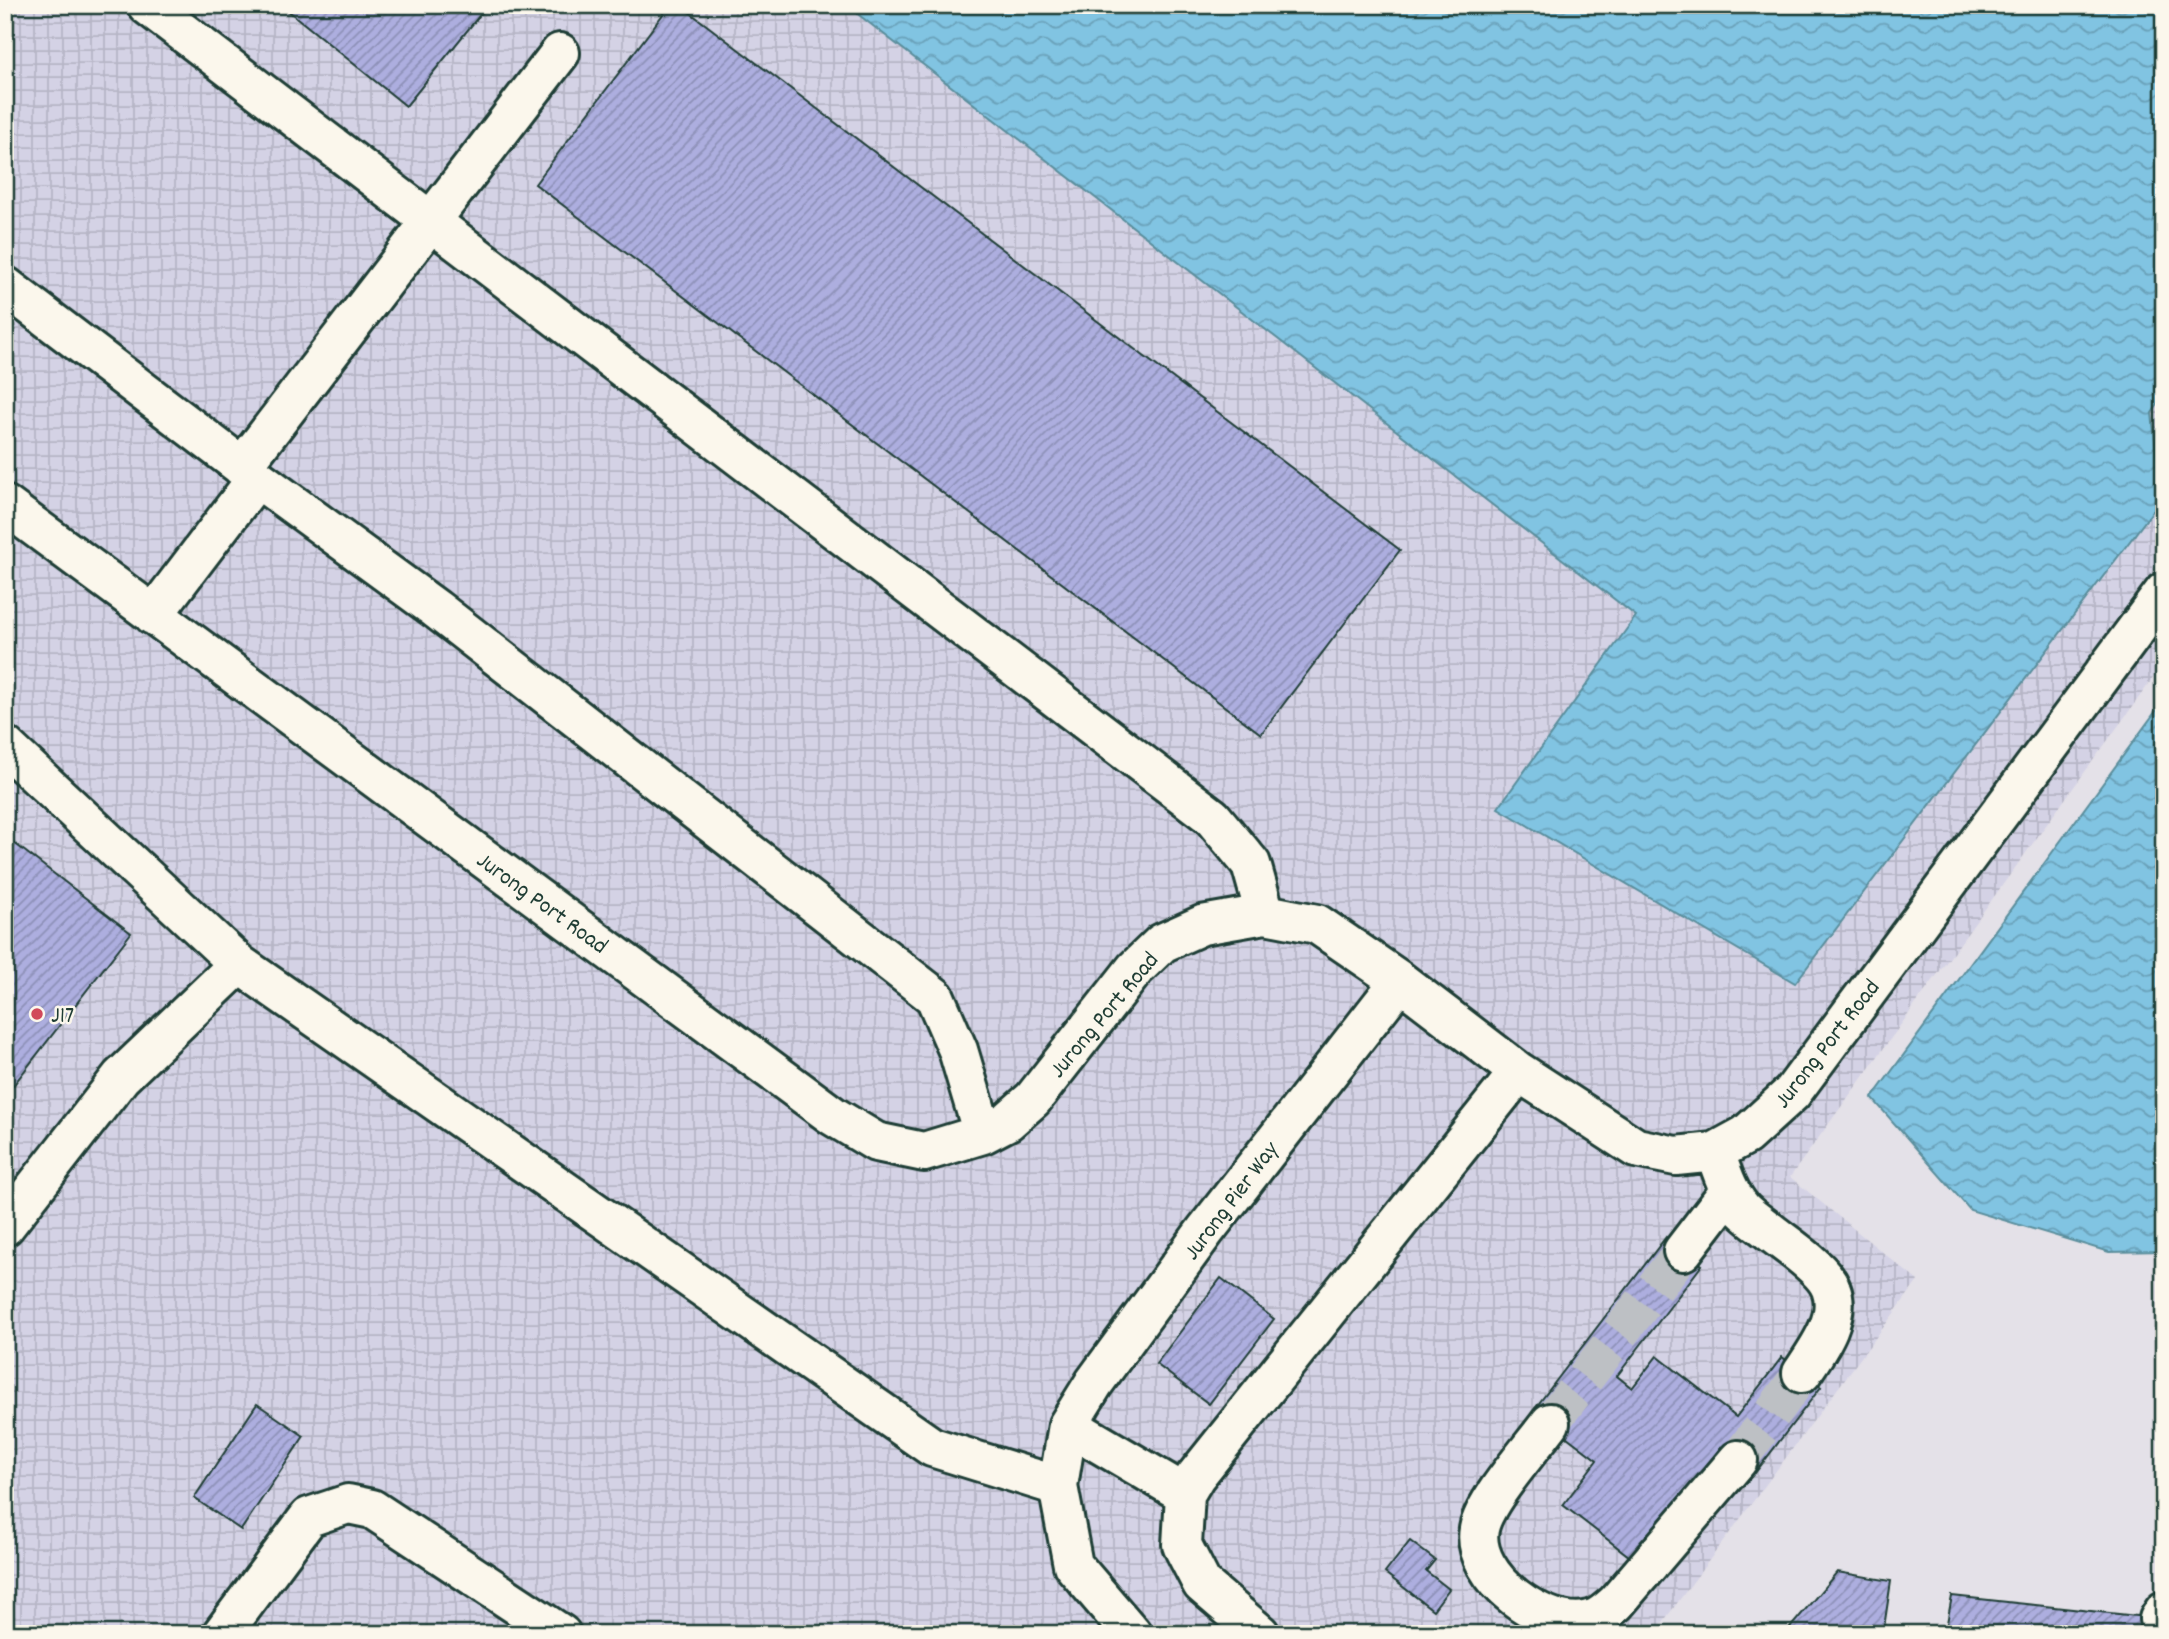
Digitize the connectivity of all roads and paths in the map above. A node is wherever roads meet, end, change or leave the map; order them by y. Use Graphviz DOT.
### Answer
graph roads {
  1 [pos="147,5"];
  2 [pos="560,53"];
  3 [pos="430,221"];
  4 [pos="5,286"];
  5 [pos="250,473"];
  6 [pos="5,505"];
  7 [pos="2164,592"];
  8 [pos="153,615"];
  9 [pos="5,746"];
  10 [pos="1265,914"];
  11 [pos="239,964"];
  12 [pos="1400,981"];
  13 [pos="1519,1072"];
  14 [pos="982,1134"];
  15 [pos="1714,1152"];
  16 [pos="1730,1191"];
  17 [pos="5,1226"];
  18 [pos="1683,1251"];
  19 [pos="1802,1373"];
  20 [pos="1550,1423"];
  21 [pos="1068,1425"];
  22 [pos="1738,1460"];
  23 [pos="1058,1486"];
  24 [pos="1185,1494"];
  25 [pos="222,1634"];
  26 [pos="561,1634"];
  27 [pos="1132,1634"];
  28 [pos="1260,1634"];
  1 -- 3 [label="street"];
  2 -- 3 [label="street"];
  3 -- 5 [label="street"];
  3 -- 10 [label="street"];
  4 -- 5 [label="street"];
  5 -- 8 [label="street"];
  5 -- 14 [label="street"];
  6 -- 8 [label="street, Jurong Port Road"];
  7 -- 15 [label="street, Jurong Port Road"];
  8 -- 14 [label="street, Jurong Port Road"];
  9 -- 11 [label="street"];
  10 -- 12 [label="street, Jurong Port Road"];
  10 -- 14 [label="street, Jurong Port Road"];
  11 -- 17 [label="street"];
  11 -- 23 [label="street"];
  12 -- 13 [label="street, Jurong Port Road"];
  12 -- 21 [label="street, Jurong Pier Way"];
  13 -- 15 [label="street, Jurong Port Road"];
  13 -- 24 [label="street"];
  15 -- 16 [label="street"];
  16 -- 18 [label="street"];
  16 -- 19 [label="street"];
  20 -- 22 [label="street"];
  21 -- 23 [label="street, Jurong Pier Way"];
  21 -- 24 [label="street"];
  23 -- 27 [label="street, Jurong Pier Way"];
  24 -- 28 [label="street"];
  25 -- 26 [label="street"];
}
